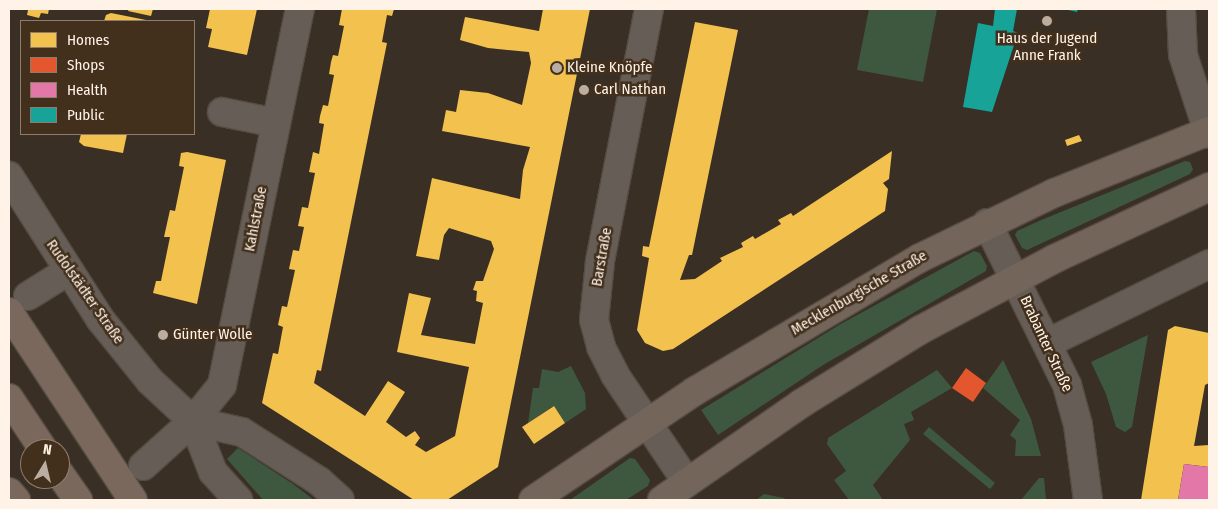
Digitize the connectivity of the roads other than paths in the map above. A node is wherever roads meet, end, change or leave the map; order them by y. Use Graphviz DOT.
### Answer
graph roads {
  1 [pos="300,9"];
  2 [pos="649,9"];
  3 [pos="1180,9"];
  4 [pos="222,112"];
  5 [pos="276,122"];
  6 [pos="1209,132"];
  7 [pos="9,176"];
  8 [pos="1209,188"];
  9 [pos="987,223"];
  10 [pos="1209,264"];
  11 [pos="68,271"];
  12 [pos="1015,279"];
  13 [pos="18,304"];
  14 [pos="1048,343"];
  15 [pos="9,398"];
  16 [pos="193,421"];
  17 [pos="648,423"];
  18 [pos="36,439"];
  19 [pos="143,466"];
  20 [pos="687,482"];
  21 [pos="70,488"];
  22 [pos="9,492"];
  23 [pos="16,500"];
  24 [pos="78,500"];
  25 [pos="133,500"];
  26 [pos="238,500"];
  27 [pos="340,500"];
  28 [pos="533,500"];
  29 [pos="662,500"];
  30 [pos="1088,500"];
  1 -- 5 [label="street, Kahlstraße"];
  2 -- 17 [label="street, Barstraße"];
  3 -- 6 [label="street"];
  4 -- 5 [label="street"];
  5 -- 16 [label="street, Kahlstraße"];
  6 -- 9 [label="main road, Mecklenburgische Straße"];
  7 -- 11 [label="street, Rudolstädter Straße"];
  8 -- 12 [label="main road"];
  9 -- 12 [label="street, Brabanter Straße"];
  9 -- 17 [label="main road, Mecklenburgische Straße"];
  10 -- 14 [label="street"];
  11 -- 13 [label="street"];
  11 -- 16 [label="street, Rudolstädter Straße"];
  12 -- 14 [label="street, Brabanter Straße"];
  12 -- 20 [label="main road"];
  13 -- 25 [label="highway"];
  14 -- 30 [label="street, Brabanter Straße"];
  15 -- 18 [label="highway"];
  16 -- 19 [label="street, Kahlstraße"];
  16 -- 26 [label="street, Rudolstädter Straße"];
  16 -- 27 [label="street"];
  17 -- 20 [label="street, Barstraße"];
  17 -- 28 [label="main road, Mecklenburgische Straße"];
  20 -- 29 [label="main road"];
  21 -- 24 [label="highway"];
  22 -- 23 [label="highway"];
}
